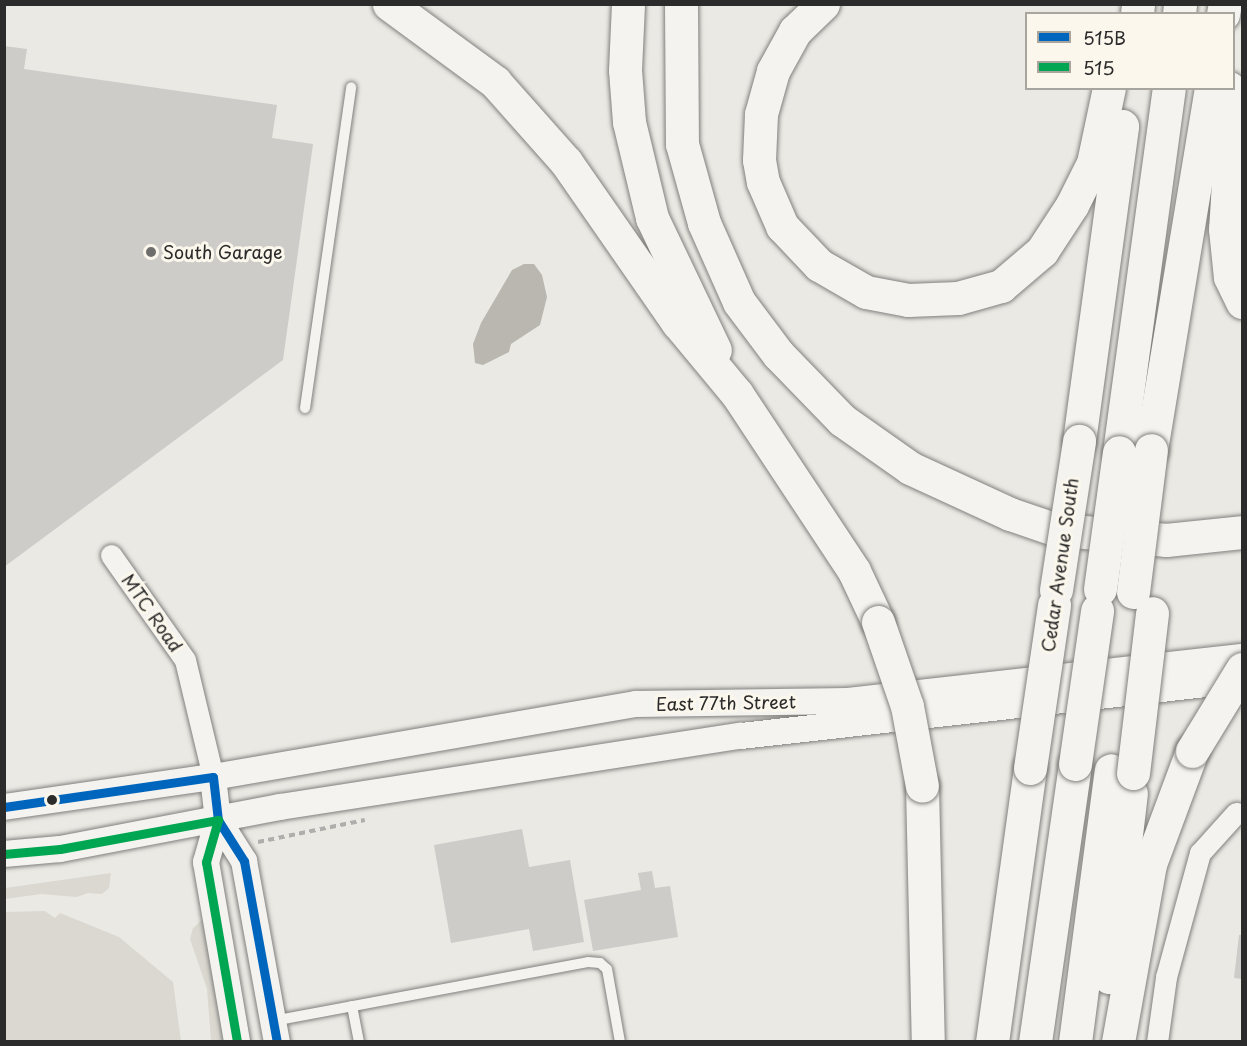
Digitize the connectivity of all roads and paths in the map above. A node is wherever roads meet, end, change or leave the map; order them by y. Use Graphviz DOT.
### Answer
graph roads {
  1 [pos="390,4"];
  2 [pos="628,4"];
  3 [pos="667,4"];
  4 [pos="681,4"];
  5 [pos="823,4"];
  6 [pos="673,72"];
  7 [pos="351,87"];
  8 [pos="1109,90"];
  9 [pos="1127,90"];
  10 [pos="1169,90"];
  11 [pos="1211,90"];
  12 [pos="1230,90"];
  13 [pos="1242,302"];
  14 [pos="737,394"];
  15 [pos="305,408"];
  16 [pos="1242,532"];
  17 [pos="111,555"];
  18 [pos="1242,657"];
  19 [pos="1242,669"];
  20 [pos="1242,680"];
  21 [pos="1122,771"];
  22 [pos="213,777"];
  23 [pos="4,807"];
  24 [pos="1236,813"];
  25 [pos="218,820"];
  26 [pos="4,854"];
  27 [pos="352,1006"];
  28 [pos="275,1031"];
  29 [pos="237,1041"];
  30 [pos="359,1041"];
  31 [pos="620,1041"];
  32 [pos="928,1041"];
  33 [pos="992,1041"];
  34 [pos="1035,1041"];
  35 [pos="1075,1041"];
  36 [pos="1101,1041"];
  37 [pos="1118,1041"];
  38 [pos="1157,1041"];
  1 -- 14 [label="highway"];
  2 -- 14 [label="highway"];
  3 -- 6 [label="highway"];
  4 -- 6 [label="highway"];
  5 -- 8 [label="highway"];
  6 -- 16 [label="highway"];
  7 -- 15 [label="lane"];
  9 -- 33 [label="highway, Cedar Avenue South, bridge"];
  10 -- 34 [label="highway, bridge"];
  11 -- 21 [label="highway, bridge"];
  12 -- 13 [label="highway"];
  14 -- 32 [label="highway, bridge"];
  17 -- 22 [label="street, MTC Road"];
  18 -- 22 [label="street, East 77th Street"];
  19 -- 37 [label="highway, bridge"];
  20 -- 25 [label="street, East 77th Street"];
  21 -- 35 [label="highway"];
  21 -- 36 [label="highway"];
  22 -- 23 [label="street, East 77th Street"];
  22 -- 25 [label="street"];
  24 -- 38 [label="street"];
  25 -- 26 [label="street, East 77th Street"];
  25 -- 28 [label="street"];
  25 -- 29 [label="street"];
  27 -- 28 [label="lane"];
  27 -- 30 [label="lane"];
  27 -- 31 [label="lane"];
}
